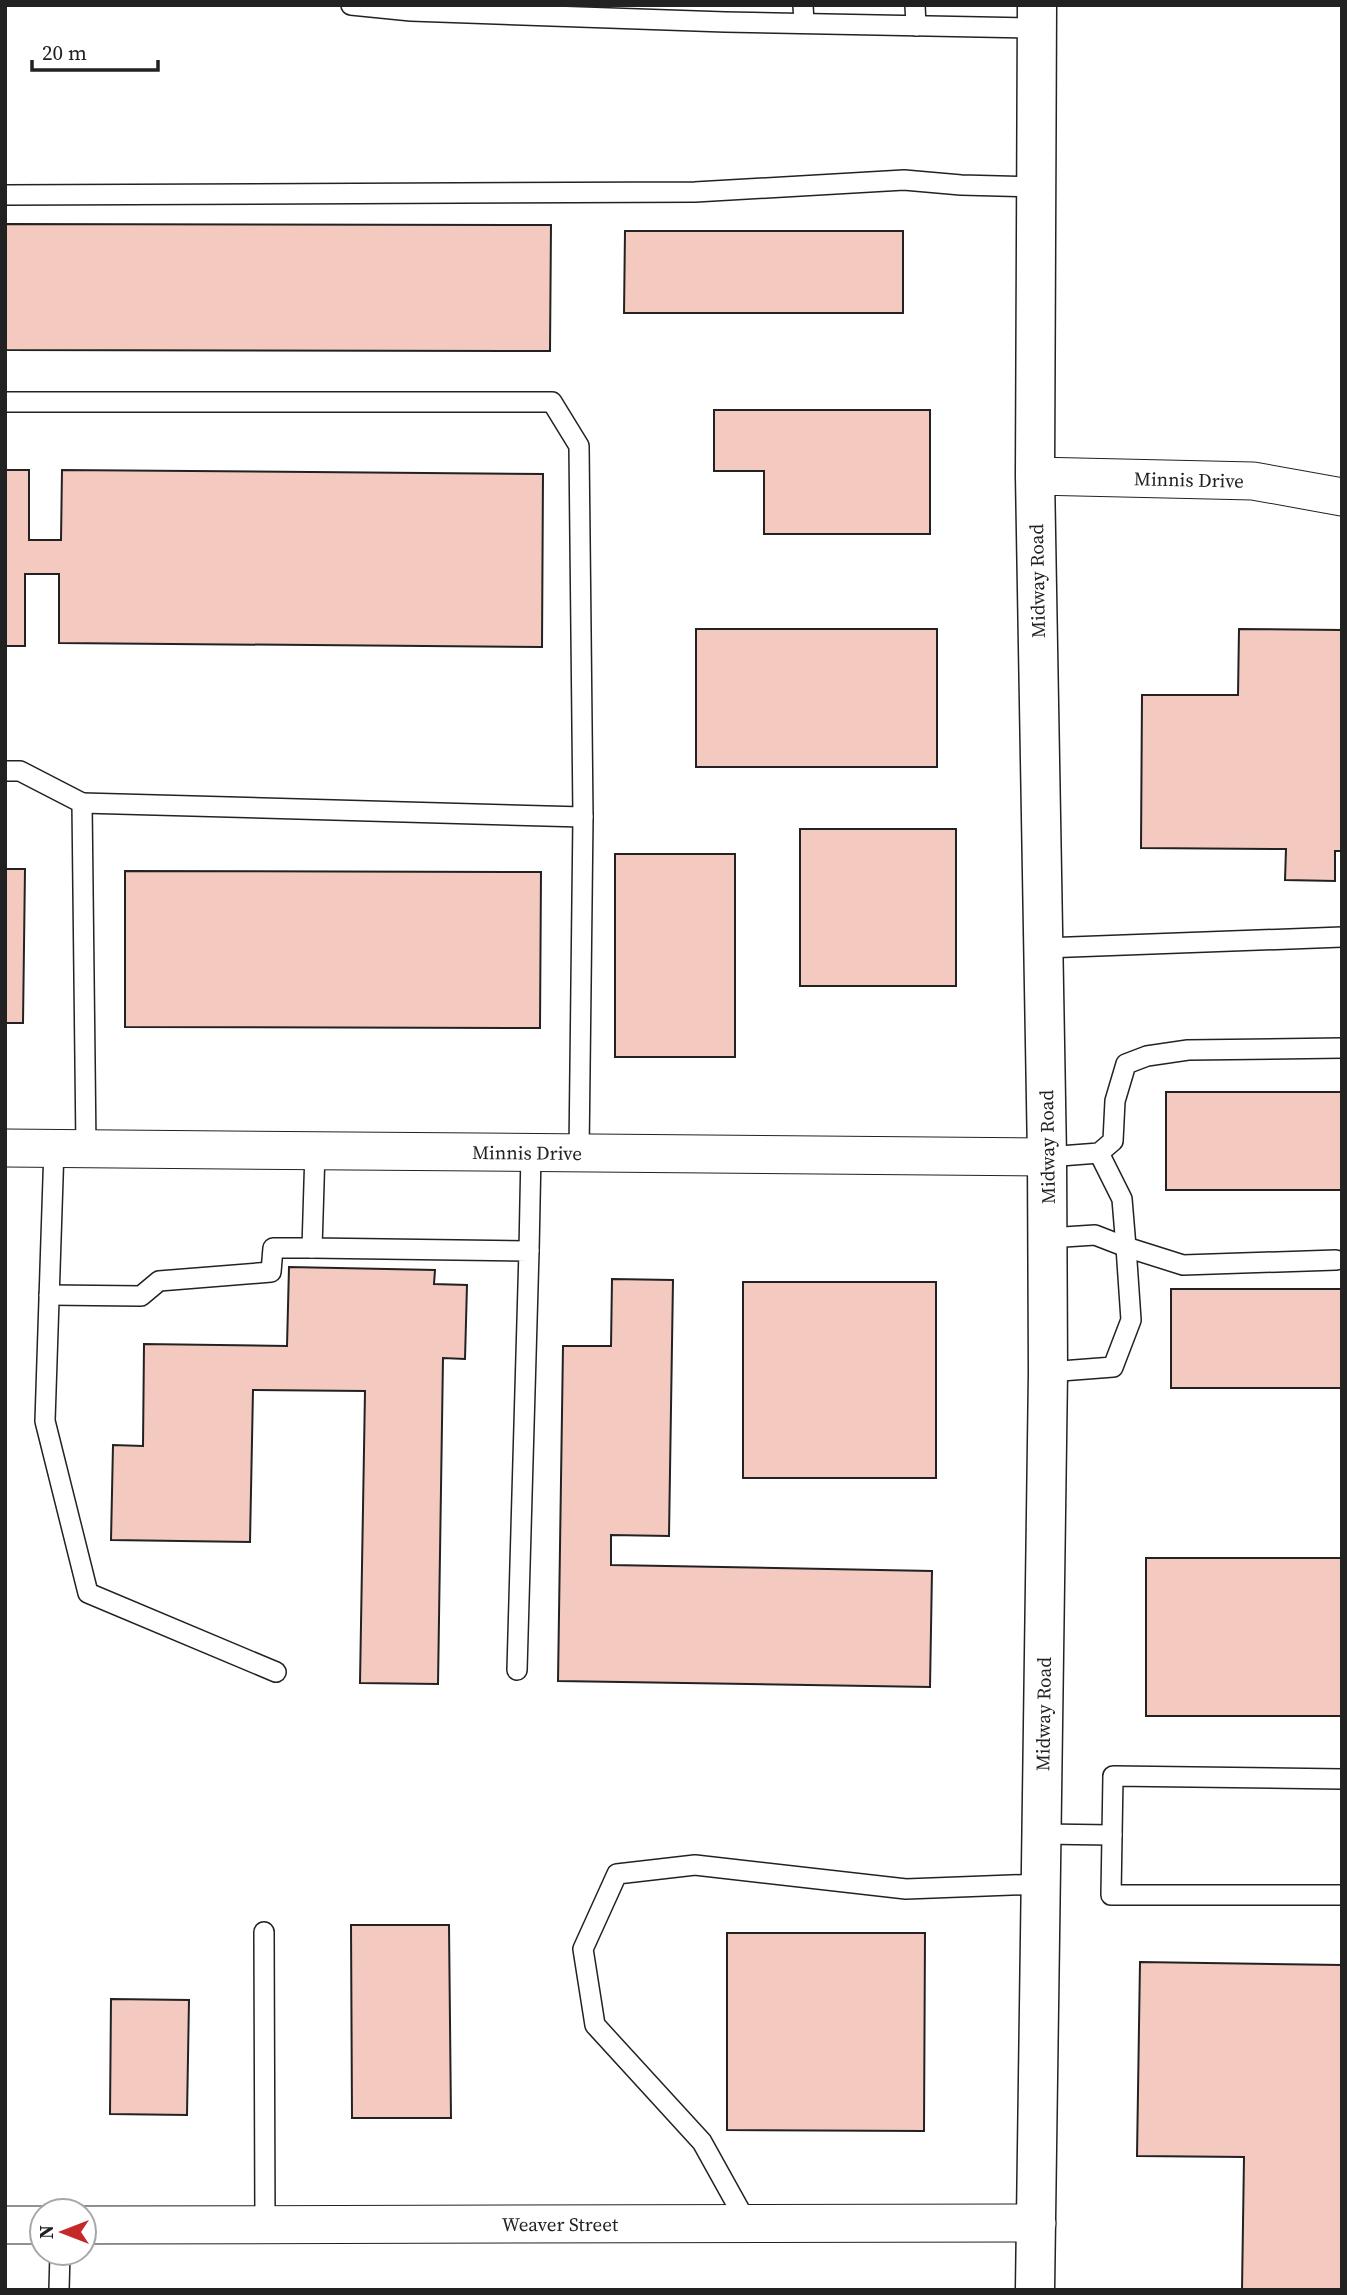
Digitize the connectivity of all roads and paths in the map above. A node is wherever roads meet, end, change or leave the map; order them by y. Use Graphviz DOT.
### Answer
graph roads {
  1 [pos="351,5"];
  2 [pos="915,5"];
  3 [pos="804,14"];
  4 [pos="1036,16"];
  5 [pos="916,26"];
  6 [pos="1035,187"];
  7 [pos="5,195"];
  8 [pos="5,402"];
  9 [pos="1035,475"];
  10 [pos="1342,497"];
  11 [pos="5,771"];
  12 [pos="82,803"];
  13 [pos="583,817"];
  14 [pos="1342,937"];
  15 [pos="1044,948"];
  16 [pos="1342,1048"];
  17 [pos="5,1148"];
  18 [pos="70,1148"];
  19 [pos="315,1151"];
  20 [pos="531,1153"];
  21 [pos="579,1153"];
  22 [pos="1099,1153"];
  23 [pos="1047,1157"];
  24 [pos="1048,1238"];
  25 [pos="1126,1247"];
  26 [pos="312,1248"];
  27 [pos="529,1251"];
  28 [pos="1336,1260"];
  29 [pos="49,1295"];
  30 [pos="1048,1371"];
  31 [pos="517,1670"];
  32 [pos="276,1672"];
  33 [pos="1342,1779"];
  34 [pos="1042,1834"];
  35 [pos="1112,1835"];
  36 [pos="1041,1884"];
  37 [pos="1342,1895"];
  38 [pos="264,1932"];
  39 [pos="1037,2223"];
  40 [pos="747,2224"];
  41 [pos="5,2225"];
  42 [pos="28,2225"];
  43 [pos="98,2225"];
  44 [pos="265,2225"];
  45 [pos="60,2267"];
  46 [pos="59,2290"];
  47 [pos="1035,2290"];
  1 -- 3 [label="lane"];
  2 -- 5 [label="lane"];
  3 -- 5 [label="lane"];
  4 -- 5 [label="lane"];
  4 -- 6 [label="main road, Midway Road"];
  6 -- 7 [label="lane"];
  6 -- 9 [label="main road, Midway Road"];
  8 -- 13 [label="lane"];
  9 -- 10 [label="street, Minnis Drive"];
  9 -- 15 [label="main road, Midway Road"];
  11 -- 12 [label="lane"];
  12 -- 13 [label="lane"];
  12 -- 18 [label="lane"];
  13 -- 21 [label="lane"];
  14 -- 15 [label="lane"];
  15 -- 23 [label="main road, Midway Road"];
  16 -- 22 [label="lane"];
  17 -- 18 [label="street, Minnis Drive"];
  18 -- 19 [label="street, Minnis Drive"];
  18 -- 29 [label="lane"];
  19 -- 20 [label="street, Minnis Drive"];
  19 -- 26 [label="lane"];
  20 -- 21 [label="street, Minnis Drive"];
  20 -- 27 [label="lane"];
  21 -- 23 [label="street, Minnis Drive"];
  22 -- 23 [label="lane"];
  22 -- 25 [label="lane"];
  23 -- 24 [label="main road, Midway Road"];
  24 -- 25 [label="lane"];
  24 -- 30 [label="main road, Midway Road"];
  25 -- 28 [label="lane"];
  25 -- 30 [label="lane"];
  26 -- 27 [label="lane"];
  26 -- 29 [label="lane"];
  27 -- 31 [label="lane"];
  29 -- 32 [label="lane"];
  30 -- 34 [label="main road, Midway Road"];
  33 -- 35 [label="lane"];
  34 -- 35 [label="lane"];
  34 -- 36 [label="main road, Midway Road"];
  35 -- 37 [label="lane"];
  36 -- 39 [label="main road, Midway Road"];
  36 -- 40 [label="lane"];
  38 -- 44 [label="lane"];
  39 -- 40 [label="street, Weaver Street"];
  39 -- 47 [label="main road, Midway Road"];
  40 -- 44 [label="street, Weaver Street"];
  41 -- 42 [label="street"];
  43 -- 44 [label="street, Weaver Street"];
  45 -- 46 [label="lane"];
}
